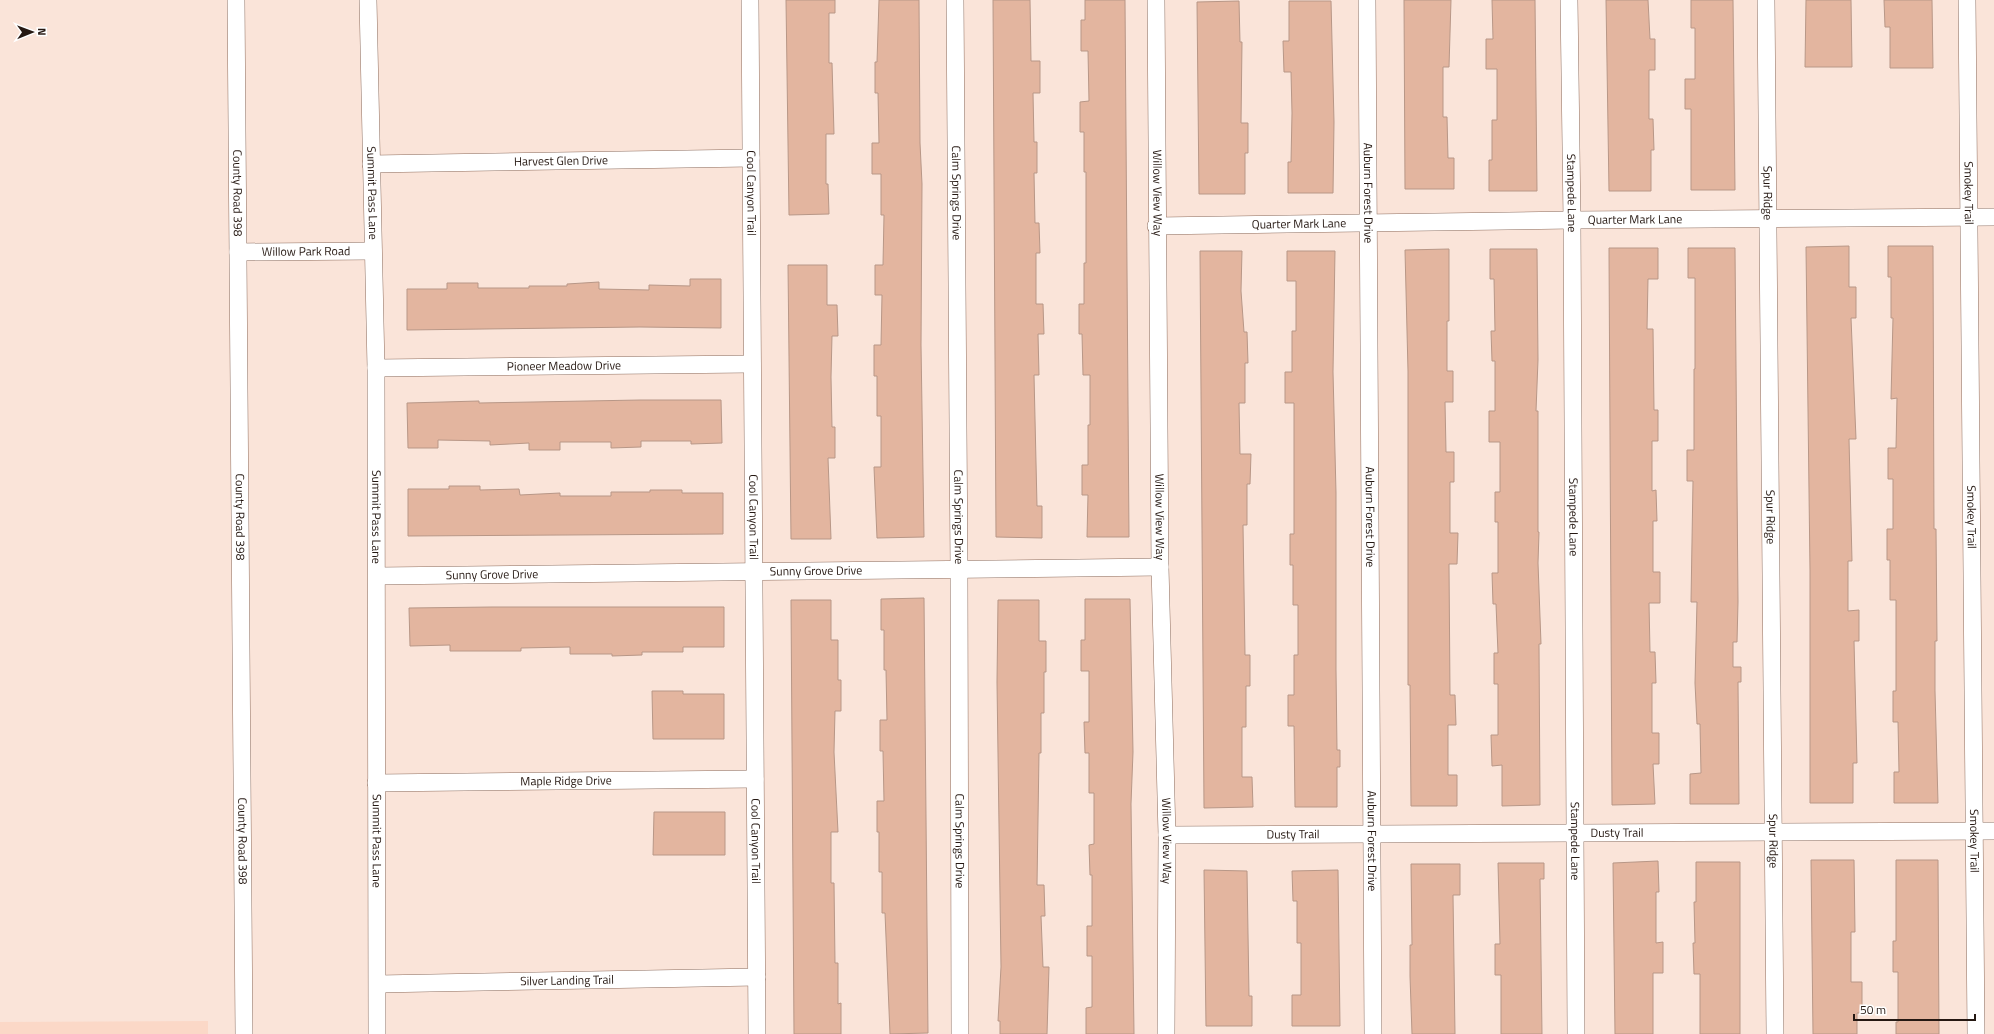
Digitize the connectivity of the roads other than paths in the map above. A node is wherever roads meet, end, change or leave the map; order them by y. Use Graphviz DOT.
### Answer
graph roads {
  1 [pos="236,0"];
  2 [pos="368,0"];
  3 [pos="750,0"];
  4 [pos="955,0"];
  5 [pos="1156,0"];
  6 [pos="1367,0"];
  7 [pos="1569,0"];
  8 [pos="1766,0"];
  9 [pos="1967,0"];
  10 [pos="751,158"];
  11 [pos="371,164"];
  12 [pos="1994,217"];
  13 [pos="1969,218"];
  14 [pos="1768,219"];
  15 [pos="1572,220"];
  16 [pos="1370,222"];
  17 [pos="1156,226"];
  18 [pos="373,251"];
  19 [pos="238,252"];
  20 [pos="752,364"];
  21 [pos="376,368"];
  22 [pos="1160,567"];
  23 [pos="959,569"];
  24 [pos="754,572"];
  25 [pos="376,576"];
  26 [pos="755,779"];
  27 [pos="376,782"];
  28 [pos="1994,831"];
  29 [pos="1974,832"];
  30 [pos="1773,833"];
  31 [pos="1575,834"];
  32 [pos="1167,835"];
  33 [pos="1373,835"];
  34 [pos="757,978"];
  35 [pos="378,984"];
  36 [pos="244,1034"];
  37 [pos="377,1034"];
  38 [pos="757,1034"];
  39 [pos="960,1034"];
  40 [pos="1166,1034"];
  41 [pos="1373,1034"];
  42 [pos="1576,1034"];
  43 [pos="1775,1034"];
  44 [pos="1976,1034"];
  1 -- 19 [label="street, County Road 398"];
  2 -- 11 [label="street, Summit Pass Lane"];
  3 -- 10 [label="street, Cool Canyon Trail"];
  4 -- 23 [label="street, Calm Springs Drive"];
  5 -- 17 [label="street, Willow View Way"];
  6 -- 16 [label="street, Auburn Forest Drive"];
  7 -- 15 [label="street, Stampede Lane"];
  8 -- 14 [label="street, Spur Ridge"];
  9 -- 13 [label="street, Smokey Trail"];
  10 -- 11 [label="street, Harvest Glen Drive"];
  10 -- 20 [label="street, Cool Canyon Trail"];
  11 -- 18 [label="street, Summit Pass Lane"];
  12 -- 13 [label="street, Quarter Mark Lane"];
  13 -- 14 [label="street, Quarter Mark Lane"];
  13 -- 29 [label="street, Smokey Trail"];
  14 -- 15 [label="street, Quarter Mark Lane"];
  14 -- 30 [label="street, Spur Ridge"];
  15 -- 16 [label="street, Quarter Mark Lane"];
  15 -- 31 [label="street, Stampede Lane"];
  16 -- 17 [label="street, Quarter Mark Lane"];
  16 -- 33 [label="street, Auburn Forest Drive"];
  17 -- 22 [label="street, Willow View Way"];
  18 -- 19 [label="street, Willow Park Road"];
  18 -- 21 [label="street, Summit Pass Lane"];
  19 -- 36 [label="street, County Road 398"];
  20 -- 21 [label="street, Pioneer Meadow Drive"];
  20 -- 24 [label="street, Cool Canyon Trail"];
  21 -- 25 [label="street, Summit Pass Lane"];
  22 -- 23 [label="street, Sunny Grove Drive"];
  22 -- 32 [label="street, Willow View Way"];
  23 -- 24 [label="street, Sunny Grove Drive"];
  23 -- 39 [label="street, Calm Springs Drive"];
  24 -- 25 [label="street, Sunny Grove Drive"];
  24 -- 26 [label="street, Cool Canyon Trail"];
  25 -- 27 [label="street, Summit Pass Lane"];
  26 -- 27 [label="street, Maple Ridge Drive"];
  26 -- 34 [label="street, Cool Canyon Trail"];
  27 -- 35 [label="street, Summit Pass Lane"];
  28 -- 29 [label="street, Dusty Trail"];
  29 -- 30 [label="street, Dusty Trail"];
  29 -- 44 [label="street, Smokey Trail"];
  30 -- 31 [label="street, Dusty Trail"];
  30 -- 43 [label="street, Spur Ridge"];
  31 -- 33 [label="street, Dusty Trail"];
  31 -- 42 [label="street, Stampede Lane"];
  32 -- 33 [label="street, Dusty Trail"];
  32 -- 40 [label="street, Willow View Way"];
  33 -- 41 [label="street, Auburn Forest Drive"];
  34 -- 35 [label="street, Silver Landing Trail"];
  34 -- 38 [label="street, Cool Canyon Trail"];
  35 -- 37 [label="street, Summit Pass Lane"];
}
